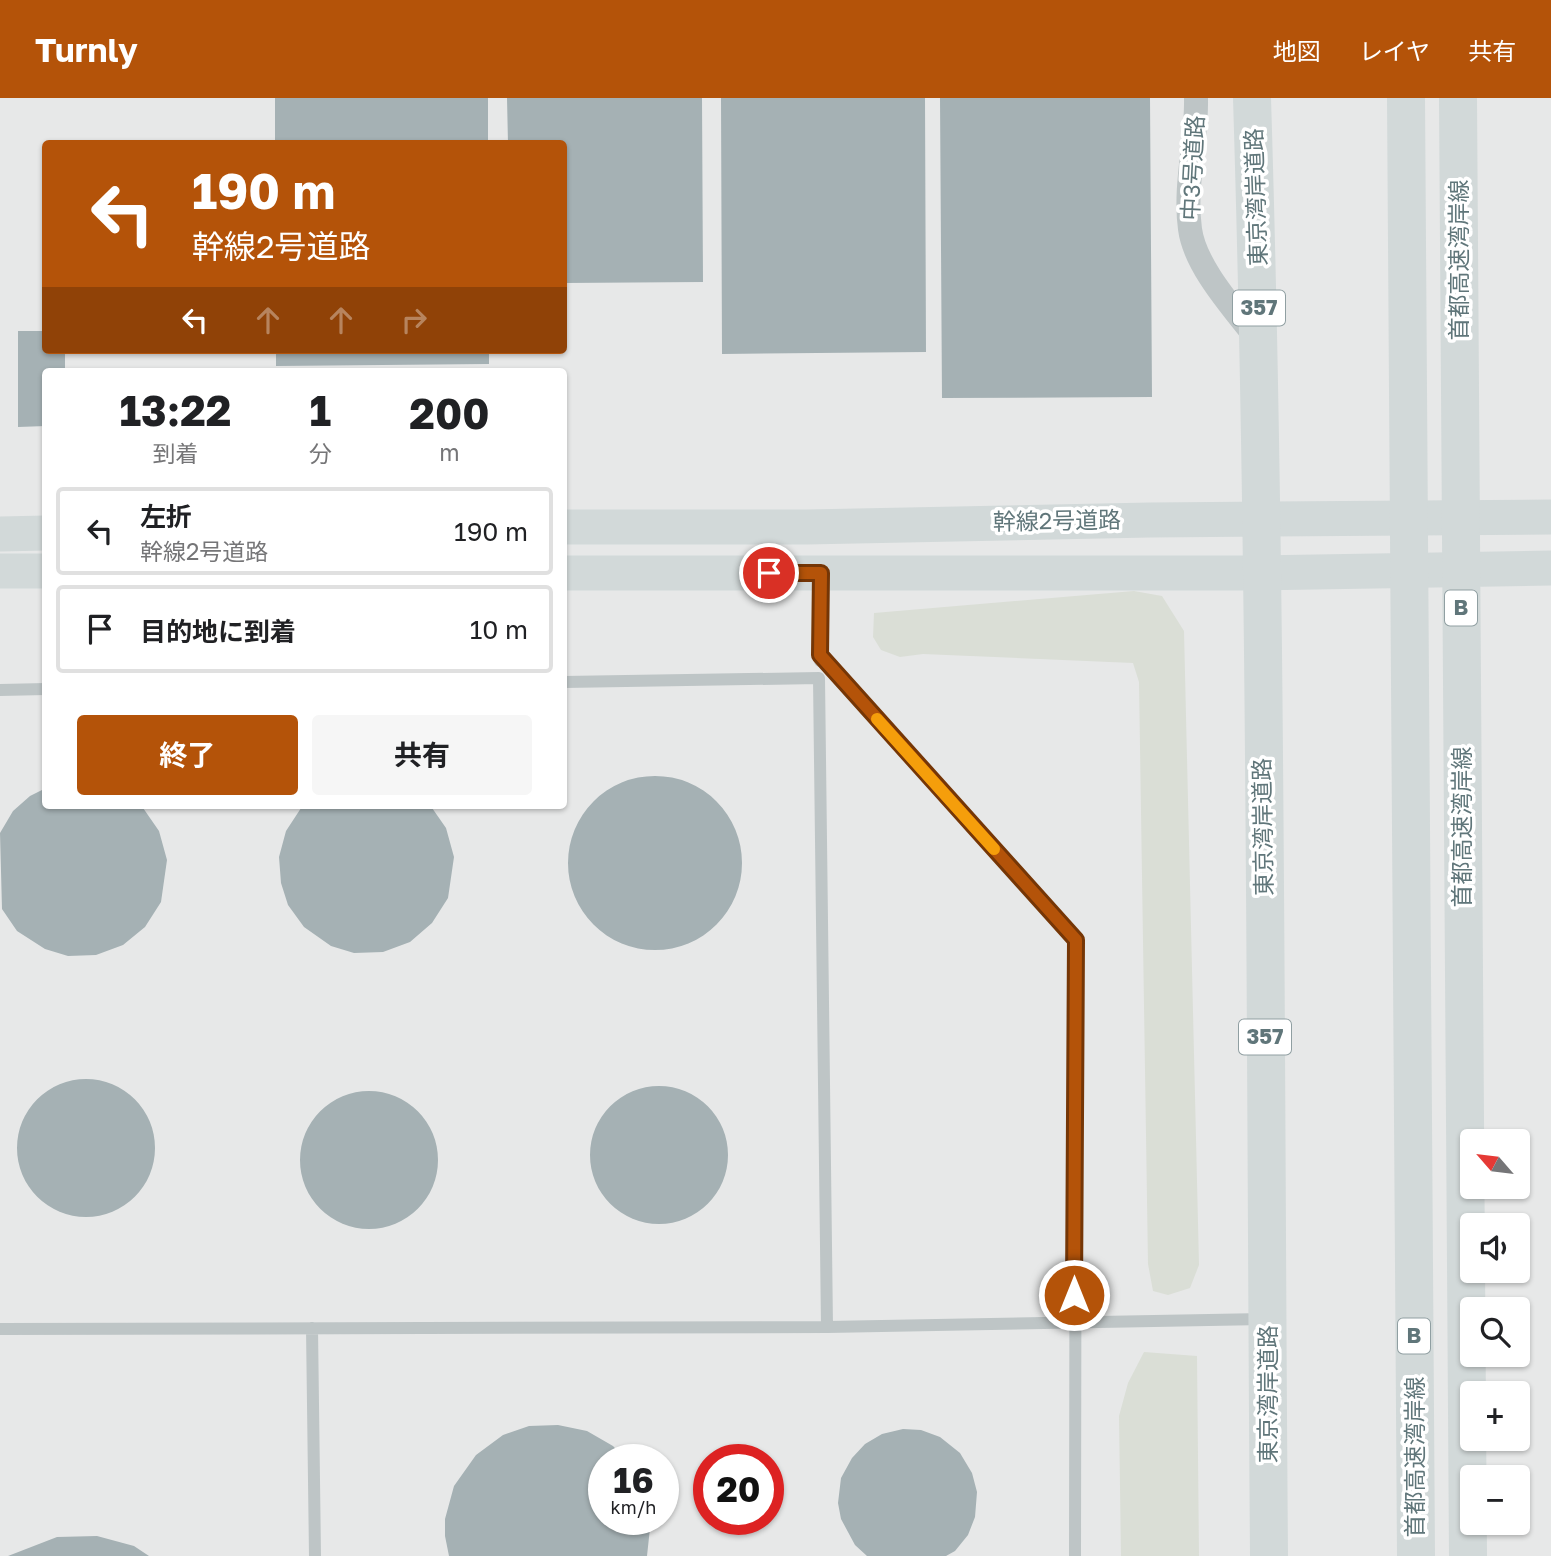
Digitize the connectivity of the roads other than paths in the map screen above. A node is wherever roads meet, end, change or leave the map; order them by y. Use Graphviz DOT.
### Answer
graph roads {
  1 [pos="1196,98"];
  2 [pos="1252,98"];
  3 [pos="1406,98"];
  4 [pos="1458,98"];
  5 [pos="1260,343"];
  6 [pos="1551,517"];
  7 [pos="1262,519"];
  8 [pos="567,527"];
  9 [pos="42,533"];
  10 [pos="0,534"];
  11 [pos="1551,568"];
  12 [pos="0,571"];
  13 [pos="42,571"];
  14 [pos="567,573"];
  15 [pos="821,573"];
  16 [pos="1262,573"];
  17 [pos="820,655"];
  18 [pos="820,678"];
  19 [pos="567,682"];
  20 [pos="0,690"];
  21 [pos="42,690"];
  22 [pos="1268,1319"];
  23 [pos="1074,1322"];
  24 [pos="827,1327"];
  25 [pos="313,1328"];
  26 [pos="0,1329"];
  27 [pos="315,1556"];
  28 [pos="1075,1556"];
  29 [pos="1269,1556"];
  30 [pos="1416,1556"];
  31 [pos="1468,1556"];
  1 -- 5 [label="street, 中3号道路"];
  2 -- 5 [label="highway, 東京湾岸道路 / 357"];
  3 -- 30 [label="highway, 首都高速湾岸線 / B"];
  4 -- 31 [label="highway, 首都高速湾岸線 / B"];
  5 -- 7 [label="highway, 東京湾岸道路 / 357"];
  6 -- 7 [label="street, 幹線2号道路"];
  7 -- 8 [label="street, 幹線2号道路"];
  7 -- 16 [label="highway, 東京湾岸道路 / 357"];
  9 -- 10 [label="street"];
  11 -- 16 [label="street"];
  12 -- 13 [label="street"];
  14 -- 15 [label="street"];
  15 -- 16 [label="street"];
  15 -- 17 [label="lane"];
  16 -- 22 [label="highway, 東京湾岸道路 / 357"];
  17 -- 18 [label="lane"];
  17 -- 23 [label="lane"];
  18 -- 19 [label="lane"];
  18 -- 24 [label="lane"];
  20 -- 21 [label="lane"];
  22 -- 23 [label="lane"];
  22 -- 29 [label="highway, 東京湾岸道路 / 357"];
  23 -- 24 [label="lane"];
  23 -- 28 [label="lane"];
  24 -- 25 [label="lane"];
  25 -- 26 [label="lane"];
  25 -- 27 [label="lane"];
}
